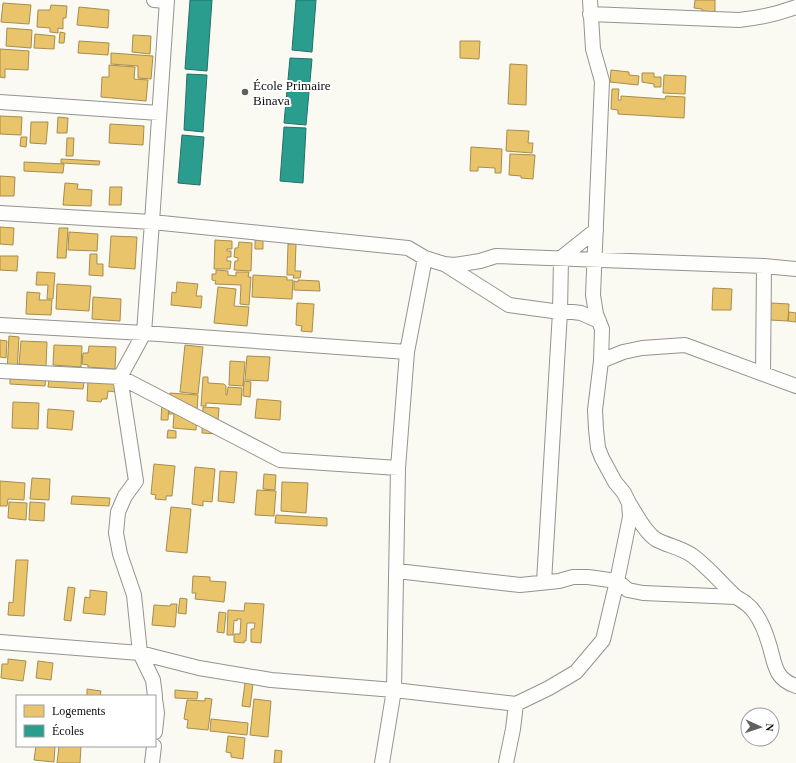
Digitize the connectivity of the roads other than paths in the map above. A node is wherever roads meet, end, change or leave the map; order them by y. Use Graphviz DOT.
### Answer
graph roads {
  1 [pos="163,0"];
  2 [pos="590,7"];
  3 [pos="777,7"];
  4 [pos="796,7"];
  5 [pos="0,102"];
  6 [pos="159,113"];
  7 [pos="0,213"];
  8 [pos="152,222"];
  9 [pos="596,230"];
  10 [pos="425,258"];
  11 [pos="561,258"];
  12 [pos="595,259"];
  13 [pos="444,264"];
  14 [pos="764,266"];
  15 [pos="796,269"];
  16 [pos="560,312"];
  17 [pos="599,321"];
  18 [pos="0,325"];
  19 [pos="144,333"];
  20 [pos="407,352"];
  21 [pos="601,361"];
  22 [pos="0,371"];
  23 [pos="763,374"];
  24 [pos="120,377"];
  25 [pos="796,386"];
  26 [pos="398,468"];
  27 [pos="629,503"];
  28 [pos="397,571"];
  29 [pos="617,581"];
  30 [pos="544,582"];
  31 [pos="736,597"];
  32 [pos="0,642"];
  33 [pos="140,653"];
  34 [pos="796,686"];
  35 [pos="394,690"];
  36 [pos="155,695"];
  37 [pos="516,704"];
  38 [pos="156,706"];
  39 [pos="156,722"];
  40 [pos="154,747"];
  41 [pos="152,763"];
  42 [pos="382,763"];
  43 [pos="506,763"];
  1 -- 6 [label="street"];
  2 -- 3 [label="street"];
  2 -- 9 [label="street"];
  3 -- 4 [label="street"];
  5 -- 6 [label="street"];
  6 -- 8 [label="street"];
  7 -- 8 [label="street"];
  8 -- 10 [label="street"];
  8 -- 19 [label="street"];
  9 -- 11 [label="street"];
  9 -- 12 [label="street"];
  10 -- 13 [label="street"];
  10 -- 20 [label="street"];
  11 -- 12 [label="street"];
  11 -- 13 [label="street"];
  11 -- 16 [label="street"];
  12 -- 14 [label="street"];
  12 -- 17 [label="street"];
  13 -- 16 [label="street"];
  14 -- 15 [label="street"];
  14 -- 23 [label="street"];
  16 -- 17 [label="street"];
  16 -- 30 [label="street"];
  17 -- 21 [label="street"];
  18 -- 19 [label="street"];
  19 -- 20 [label="street"];
  19 -- 24 [label="street"];
  20 -- 26 [label="street"];
  21 -- 23 [label="street"];
  21 -- 27 [label="street"];
  22 -- 24 [label="street"];
  23 -- 25 [label="street"];
  24 -- 26 [label="street"];
  24 -- 33 [label="street"];
  26 -- 28 [label="street"];
  27 -- 29 [label="street"];
  27 -- 31 [label="street"];
  28 -- 30 [label="street"];
  28 -- 35 [label="street"];
  29 -- 30 [label="street"];
  29 -- 31 [label="street"];
  29 -- 37 [label="street"];
  31 -- 34 [label="street"];
  32 -- 33 [label="street"];
  33 -- 35 [label="street"];
  33 -- 36 [label="street"];
  35 -- 37 [label="street"];
  35 -- 42 [label="street"];
  37 -- 43 [label="street"];
  38 -- 39 [label="street"];
  40 -- 41 [label="street"];
}
